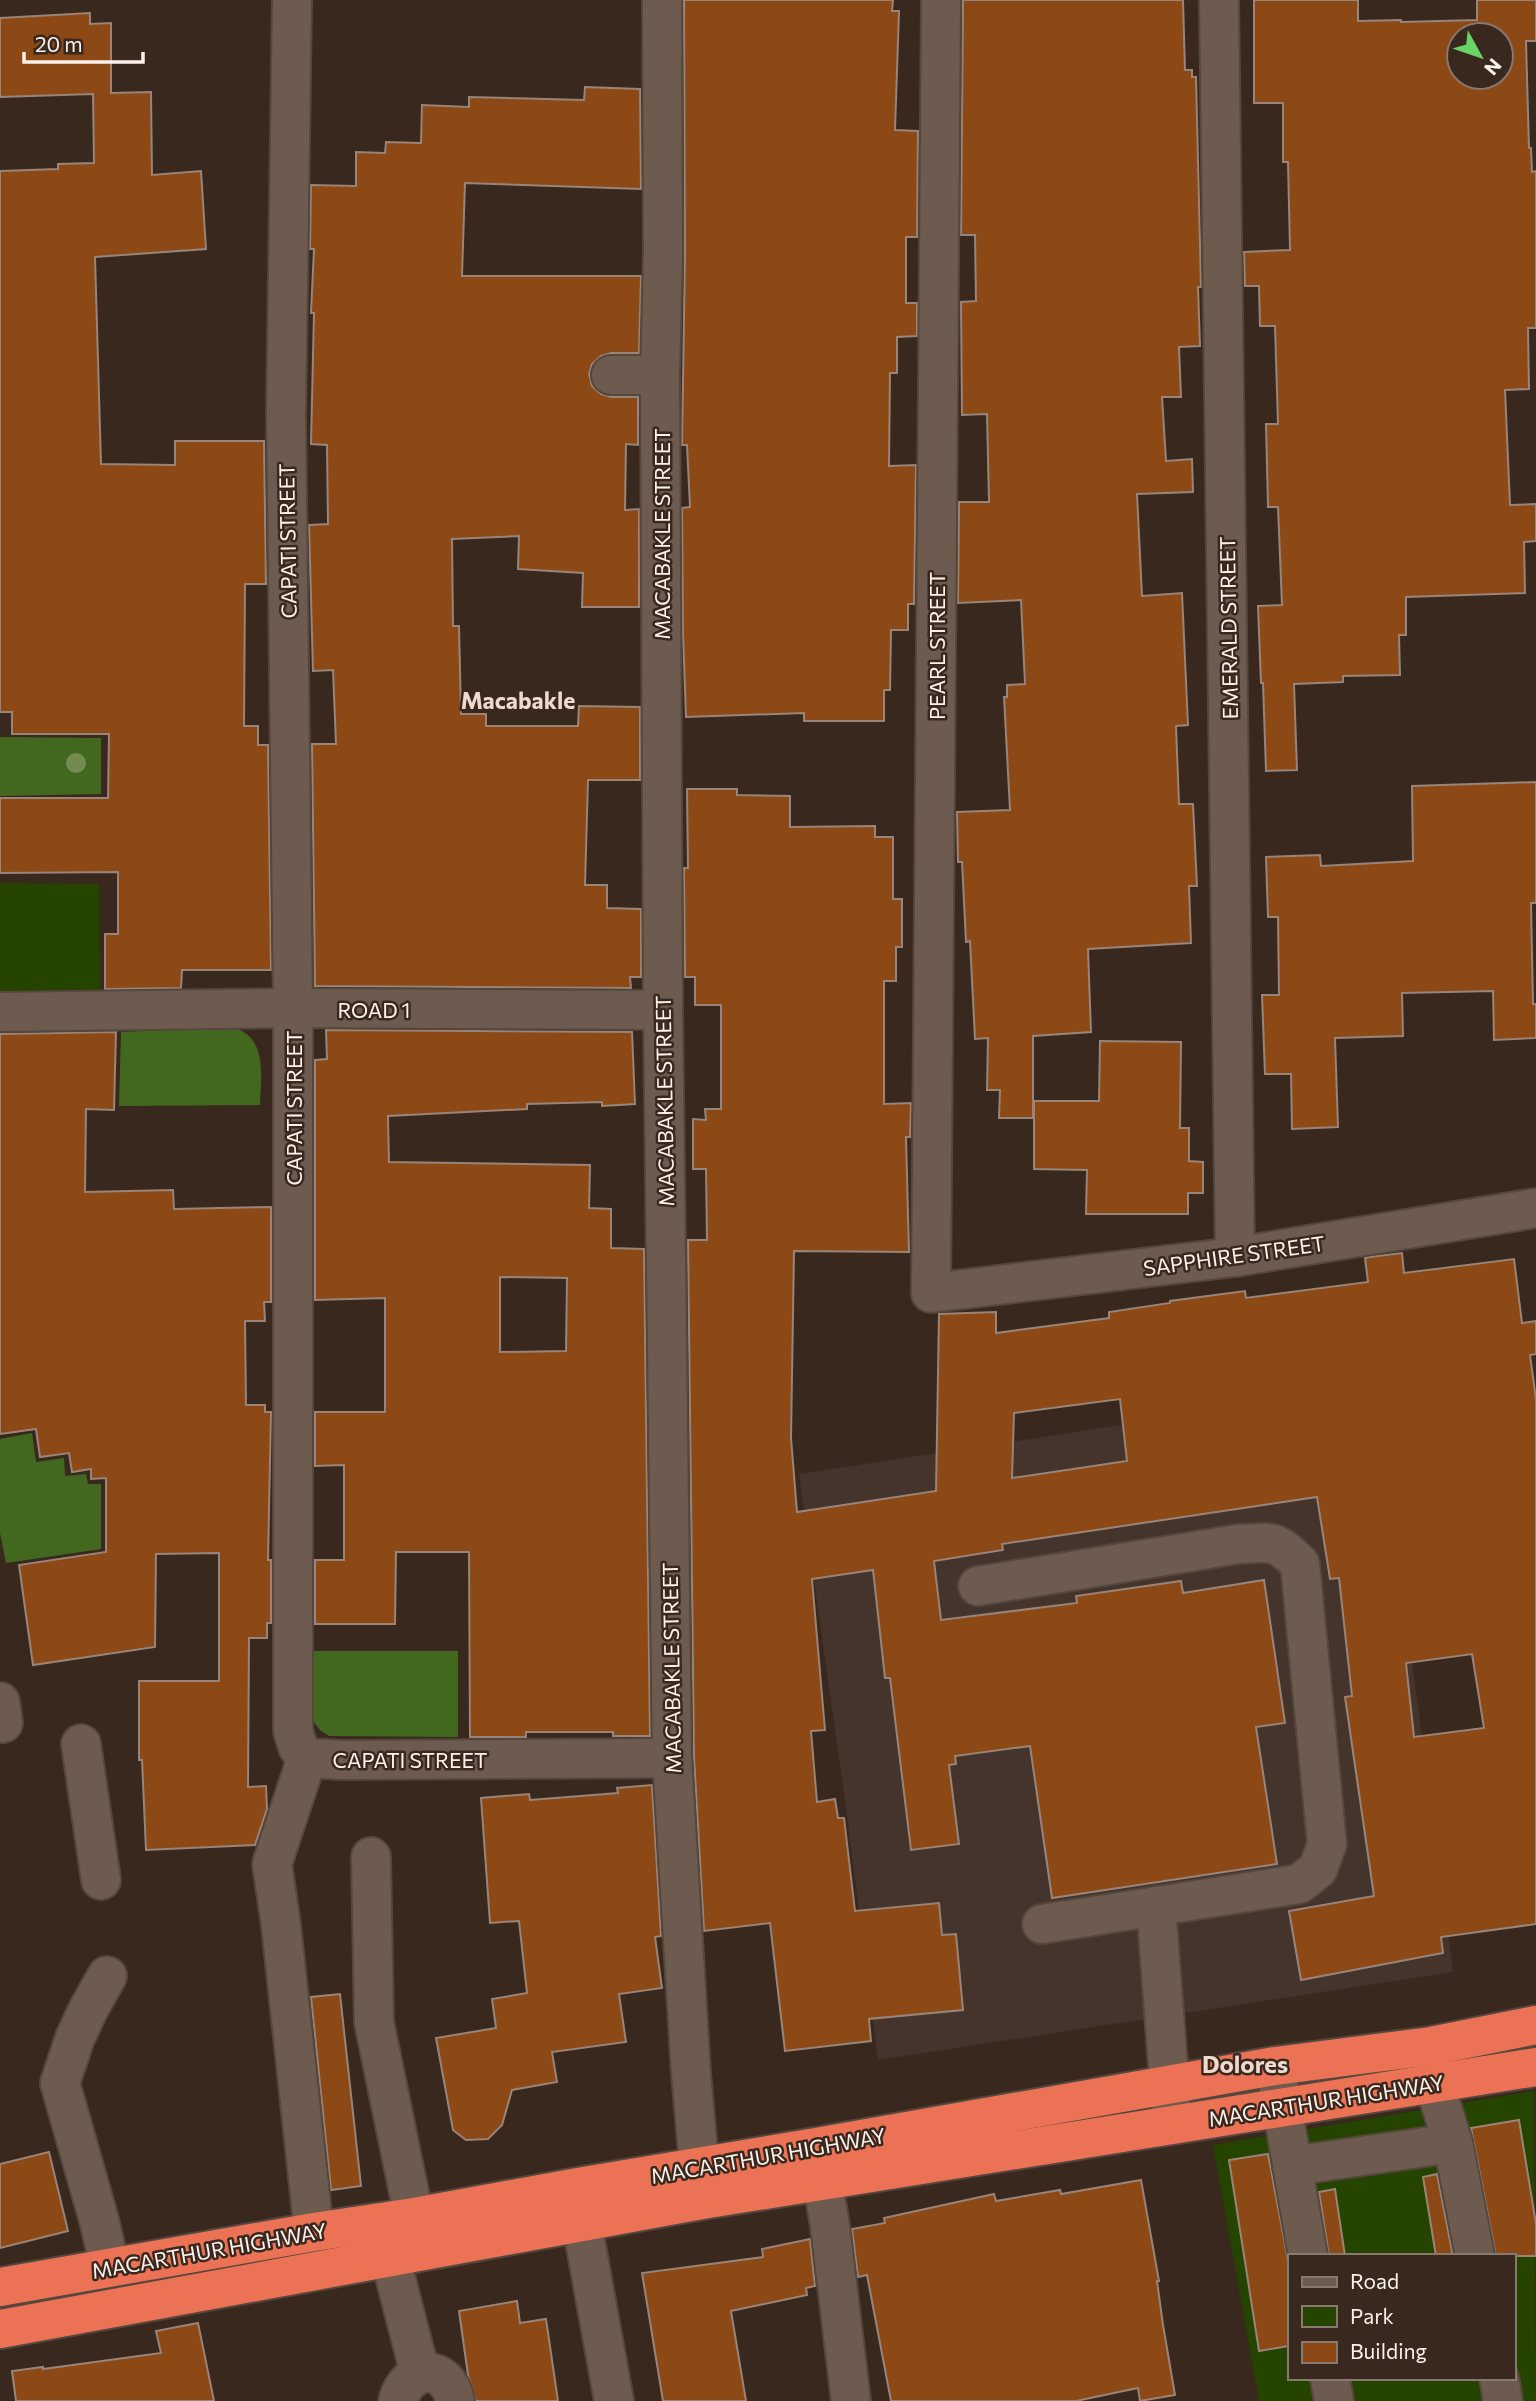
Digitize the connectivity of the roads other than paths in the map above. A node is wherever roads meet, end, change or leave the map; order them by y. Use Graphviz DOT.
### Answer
graph roads {
  1 [pos="292,0"];
  2 [pos="662,0"];
  3 [pos="941,0"];
  4 [pos="1219,0"];
  5 [pos="611,375"];
  6 [pos="660,375"];
  7 [pos="293,1008"];
  8 [pos="663,1010"];
  9 [pos="0,1012"];
  10 [pos="1536,1208"];
  11 [pos="1235,1257"];
  12 [pos="932,1293"];
  13 [pos="978,1586"];
  14 [pos="81,1744"];
  15 [pos="307,1758"];
  16 [pos="671,1758"];
  17 [pos="371,1857"];
  18 [pos="101,1880"];
  19 [pos="1156,1906"];
  20 [pos="1042,1924"];
  21 [pos="107,1976"];
  22 [pos="1536,2025"];
  23 [pos="1431,2046"];
  24 [pos="1275,2066"];
  25 [pos="1536,2067"];
  26 [pos="1434,2083"];
  27 [pos="1169,2085"];
  28 [pos="1283,2106"];
  29 [pos="1172,2124"];
  30 [pos="1453,2143"];
  31 [pos="819,2164"];
  32 [pos="1292,2166"];
  33 [pos="700,2184"];
  34 [pos="578,2187"];
  35 [pos="414,2217"];
  36 [pos="582,2224"];
  37 [pos="314,2232"];
  38 [pos="1308,2254"];
  39 [pos="1475,2254"];
  40 [pos="390,2257"];
  41 [pos="110,2267"];
  42 [pos="0,2287"];
  43 [pos="0,2329"];
  44 [pos="1330,2380"];
  45 [pos="1499,2380"];
  46 [pos="409,2387"];
  47 [pos="455,2401"];
  48 [pos="614,2401"];
  49 [pos="851,2401"];
  50 [pos="1334,2401"];
  51 [pos="1503,2401"];
  1 -- 7 [label="street, CAPATI STREET"];
  2 -- 6 [label="street, MACABAKLE STREET"];
  3 -- 12 [label="street, PEARL STREET"];
  4 -- 11 [label="street, EMERALD STREET"];
  5 -- 6 [label="street"];
  6 -- 8 [label="street, MACABAKLE STREET"];
  7 -- 8 [label="street, ROAD 1"];
  7 -- 9 [label="street, ROAD 1"];
  7 -- 15 [label="street, CAPATI STREET"];
  8 -- 16 [label="street, MACABAKLE STREET"];
  10 -- 11 [label="street, SAPPHIRE STREET"];
  11 -- 12 [label="street, SAPPHIRE STREET"];
  13 -- 19 [label="street"];
  14 -- 18 [label="street"];
  15 -- 16 [label="street, CAPATI STREET"];
  15 -- 37 [label="street"];
  16 -- 33 [label="street, MACABAKLE STREET"];
  17 -- 35 [label="street"];
  19 -- 20 [label="street"];
  19 -- 27 [label="street"];
  21 -- 41 [label="street"];
  22 -- 23 [label="highway, MACARTHUR HIGHWAY"];
  23 -- 24 [label="highway, MACARTHUR HIGHWAY"];
  23 -- 26 [label="street"];
  24 -- 27 [label="highway, MACARTHUR HIGHWAY"];
  24 -- 28 [label="street"];
  25 -- 26 [label="highway, MACARTHUR HIGHWAY"];
  26 -- 28 [label="highway, MACARTHUR HIGHWAY"];
  26 -- 30 [label="street"];
  27 -- 29 [label="street"];
  27 -- 31 [label="highway, MACARTHUR HIGHWAY"];
  28 -- 29 [label="highway, MACARTHUR HIGHWAY"];
  28 -- 32 [label="street"];
  29 -- 31 [label="highway, MACARTHUR HIGHWAY"];
  30 -- 32 [label="street"];
  30 -- 39 [label="street"];
  31 -- 33 [label="highway, MACARTHUR HIGHWAY"];
  31 -- 49 [label="street"];
  32 -- 38 [label="street"];
  33 -- 34 [label="highway, MACARTHUR HIGHWAY"];
  33 -- 36 [label="highway, MACARTHUR HIGHWAY"];
  34 -- 35 [label="highway, MACARTHUR HIGHWAY"];
  34 -- 36 [label="street"];
  35 -- 37 [label="highway, MACARTHUR HIGHWAY"];
  36 -- 40 [label="highway, MACARTHUR HIGHWAY"];
  36 -- 48 [label="street"];
  37 -- 41 [label="highway, MACARTHUR HIGHWAY"];
  40 -- 43 [label="highway, MACARTHUR HIGHWAY"];
  40 -- 46 [label="street"];
  41 -- 42 [label="highway, MACARTHUR HIGHWAY"];
  44 -- 50 [label="street"];
  45 -- 51 [label="street"];
  46 -- 47 [label="street"];
}
